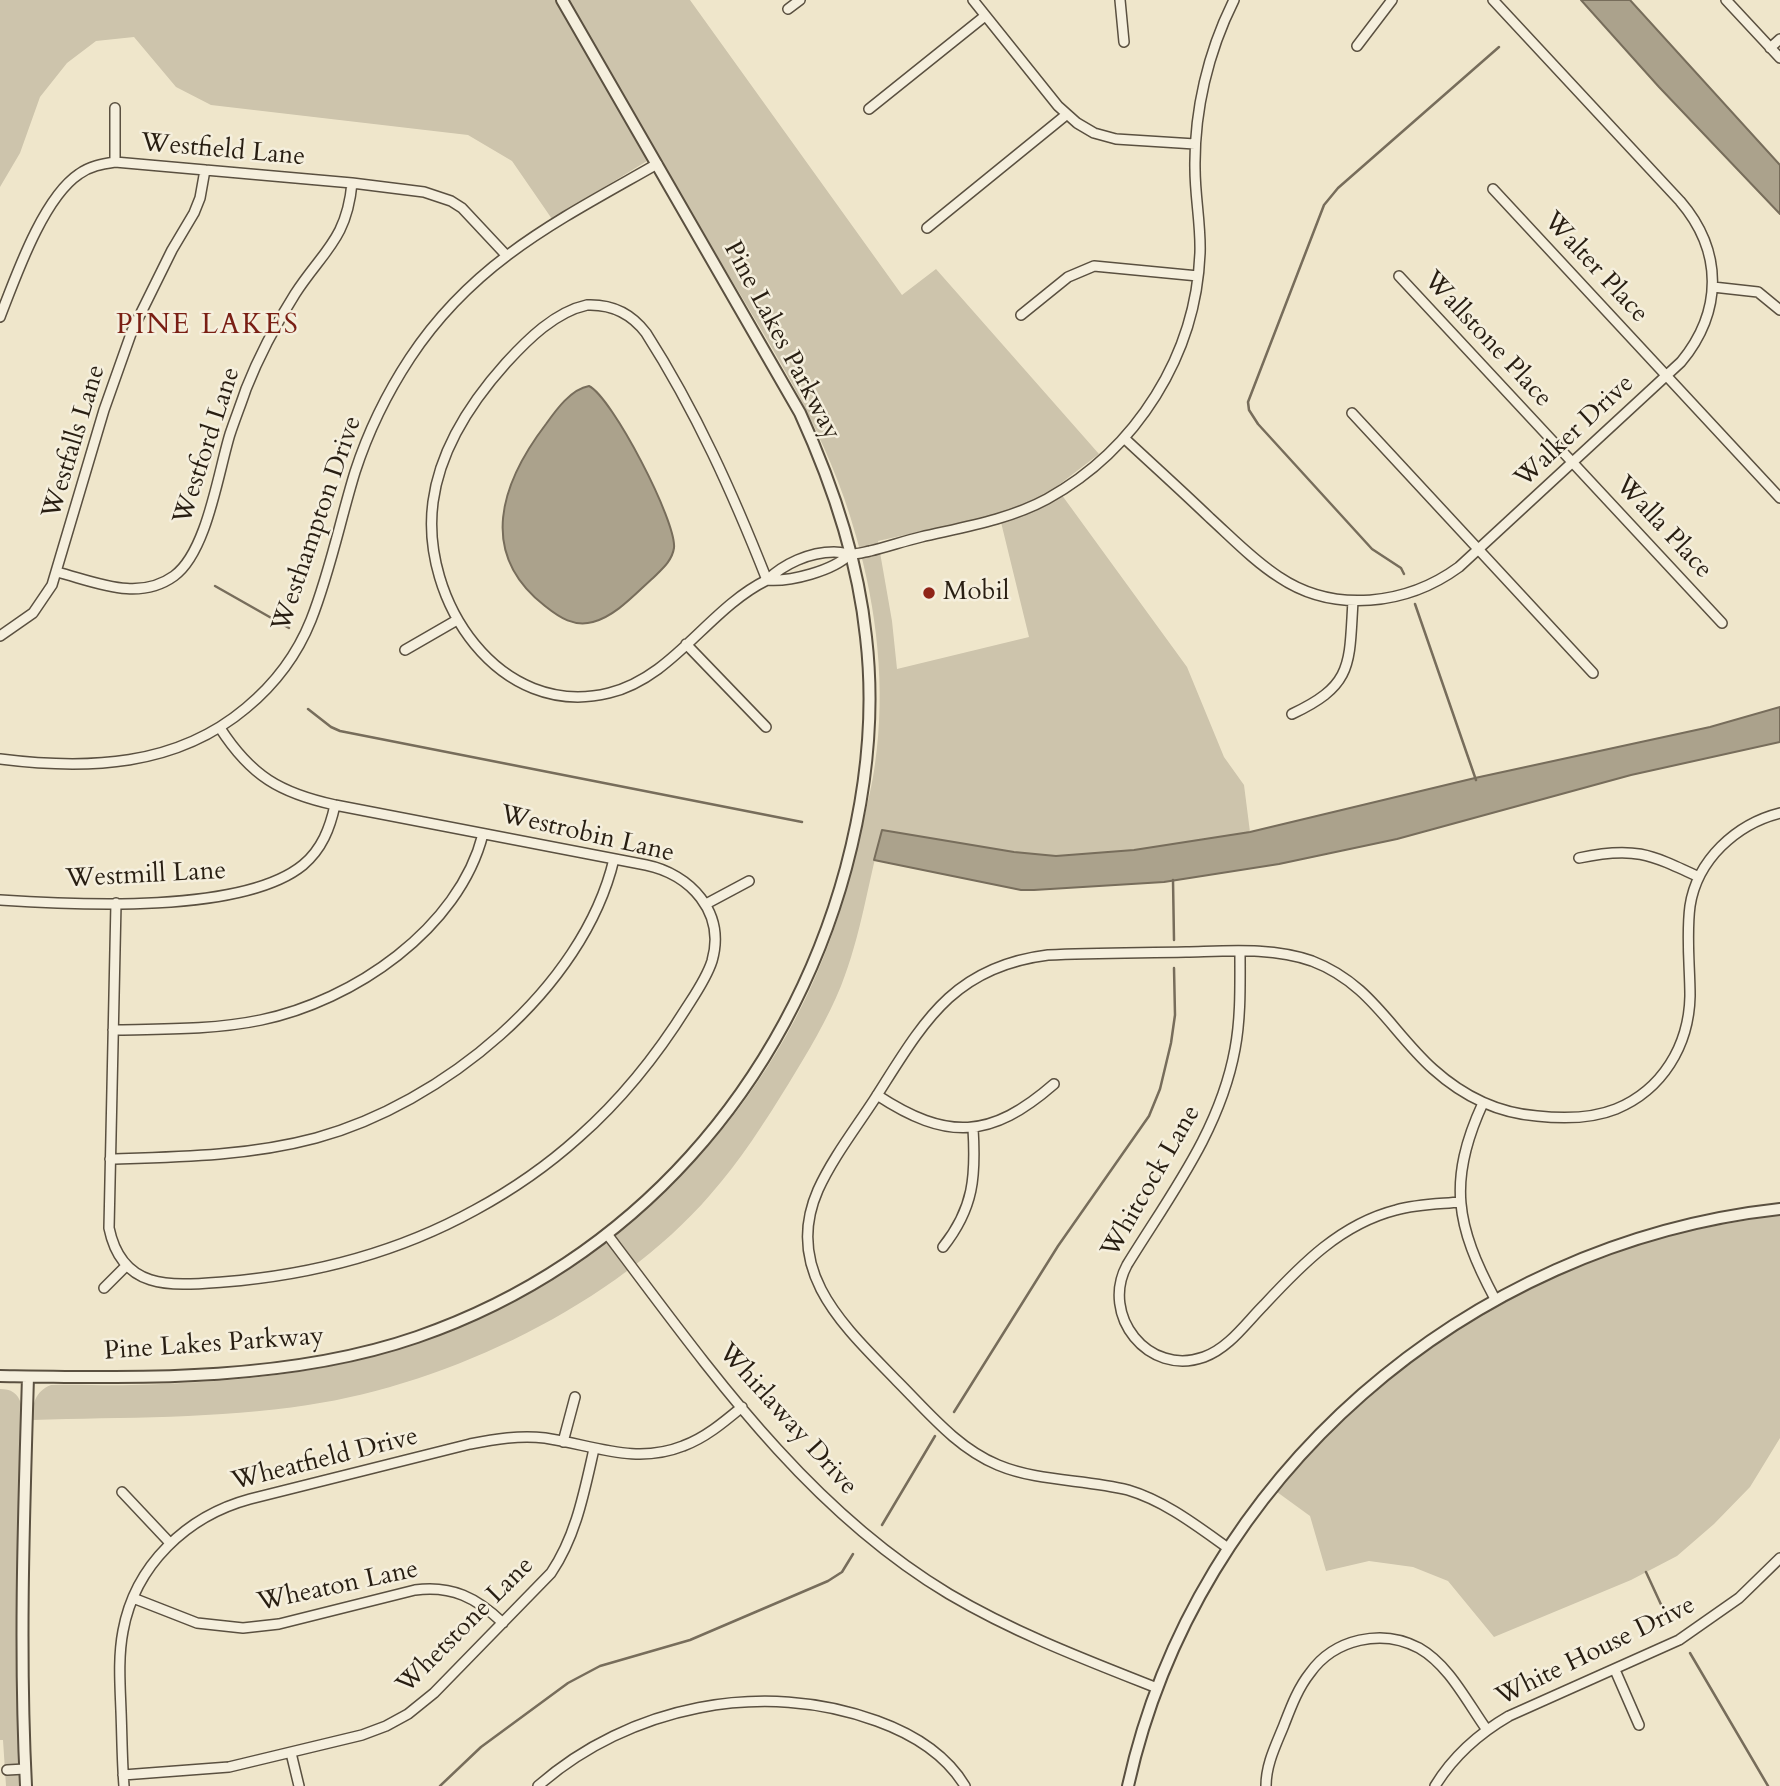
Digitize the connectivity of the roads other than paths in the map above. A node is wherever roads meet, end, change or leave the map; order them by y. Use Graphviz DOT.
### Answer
graph roads {
  1 [pos="562,0"];
  2 [pos="800,0"];
  3 [pos="973,0"];
  4 [pos="1120,0"];
  5 [pos="1234,0"];
  6 [pos="1392,0"];
  7 [pos="1493,0"];
  8 [pos="1726,0"];
  9 [pos="788,9"];
  10 [pos="985,16"];
  11 [pos="1780,39"];
  12 [pos="1124,42"];
  13 [pos="1357,46"];
  14 [pos="1770,48"];
  15 [pos="1780,58"];
  16 [pos="115,108"];
  17 [pos="869,110"];
  18 [pos="1066,115"];
  19 [pos="1195,144"];
  20 [pos="115,163"];
  21 [pos="657,164"];
  22 [pos="205,170"];
  23 [pos="352,183"];
  24 [pos="1493,189"];
  25 [pos="926,228"];
  26 [pos="506,255"];
  27 [pos="1198,276"];
  28 [pos="1399,276"];
  29 [pos="1713,287"];
  30 [pos="1780,310"];
  31 [pos="1021,315"];
  32 [pos="0,317"];
  33 [pos="1667,376"];
  34 [pos="1352,413"];
  35 [pos="1124,438"];
  36 [pos="1573,463"];
  37 [pos="1780,498"];
  38 [pos="1479,549"];
  39 [pos="850,554"];
  40 [pos="57,572"];
  41 [pos="767,580"];
  42 [pos="1353,601"];
  43 [pos="457,620"];
  44 [pos="1722,623"];
  45 [pos="0,636"];
  46 [pos="686,644"];
  47 [pos="405,650"];
  48 [pos="1593,673"];
  49 [pos="1292,714"];
  50 [pos="766,727"];
  51 [pos="220,728"];
  52 [pos="0,759"];
  53 [pos="335,805"];
  54 [pos="1780,813"];
  55 [pos="483,834"];
  56 [pos="1579,858"];
  57 [pos="614,859"];
  58 [pos="1699,877"];
  59 [pos="749,881"];
  60 [pos="0,900"];
  61 [pos="116,903"];
  62 [pos="706,904"];
  63 [pos="1240,952"];
  64 [pos="113,1030"];
  65 [pos="1054,1084"];
  66 [pos="877,1095"];
  67 [pos="1483,1103"];
  68 [pos="973,1128"];
  69 [pos="110,1159"];
  70 [pos="1460,1202"];
  71 [pos="1780,1209"];
  72 [pos="607,1234"];
  73 [pos="943,1247"];
  74 [pos="126,1266"];
  75 [pos="104,1288"];
  76 [pos="1495,1299"];
  77 [pos="0,1376"];
  78 [pos="28,1377"];
  79 [pos="575,1397"];
  80 [pos="742,1407"];
  81 [pos="564,1442"];
  82 [pos="594,1449"];
  83 [pos="122,1492"];
  84 [pos="170,1542"];
  85 [pos="1228,1548"];
  86 [pos="1780,1558"];
  87 [pos="133,1598"];
  88 [pos="503,1623"];
  89 [pos="1615,1670"];
  90 [pos="1157,1688"];
  91 [pos="1639,1725"];
  92 [pos="1486,1730"];
  93 [pos="291,1753"];
  94 [pos="25,1769"];
  95 [pos="2,1770"];
  96 [pos="123,1775"];
  97 [pos="26,1786"];
  98 [pos="124,1786"];
  99 [pos="299,1786"];
  100 [pos="538,1786"];
  101 [pos="965,1786"];
  102 [pos="1128,1786"];
  103 [pos="1266,1786"];
  104 [pos="1435,1786"];
  1 -- 21 [label="street, Pine Lakes Parkway"];
  2 -- 9 [label="street"];
  3 -- 10 [label="street"];
  4 -- 12 [label="street"];
  5 -- 19 [label="street"];
  6 -- 13 [label="street"];
  7 -- 29 [label="street, Walker Drive"];
  8 -- 14 [label="street"];
  10 -- 17 [label="street"];
  10 -- 18 [label="street"];
  11 -- 14 [label="street"];
  14 -- 15 [label="street"];
  16 -- 20 [label="street"];
  18 -- 19 [label="street"];
  18 -- 25 [label="street"];
  19 -- 27 [label="street"];
  20 -- 22 [label="street, Westfield Lane"];
  20 -- 32 [label="street, Westfield Lane"];
  21 -- 26 [label="street, Westhampton Drive"];
  21 -- 39 [label="street, Pine Lakes Parkway"];
  22 -- 23 [label="street, Westfield Lane"];
  22 -- 40 [label="street, Westfalls Lane"];
  23 -- 26 [label="street, Westfield Lane"];
  23 -- 40 [label="street, Westford Lane"];
  24 -- 33 [label="street, Walter Place"];
  26 -- 51 [label="street, Westhampton Drive"];
  27 -- 31 [label="street"];
  27 -- 35 [label="street"];
  28 -- 36 [label="street, Wallstone Place"];
  29 -- 30 [label="street"];
  29 -- 33 [label="street, Walker Drive"];
  33 -- 36 [label="street, Walker Drive"];
  33 -- 37 [label="street, Walter Place"];
  34 -- 38 [label="street"];
  35 -- 39 [label="street"];
  35 -- 42 [label="street, Walker Drive"];
  36 -- 38 [label="street, Walker Drive"];
  36 -- 44 [label="street, Walla Place"];
  38 -- 42 [label="street, Walker Drive"];
  38 -- 48 [label="street"];
  39 -- 41 [label="street"];
  39 -- 41 [label="street"];
  39 -- 72 [label="street, Pine Lakes Parkway"];
  40 -- 45 [label="street, Westfalls Lane"];
  41 -- 43 [label="street"];
  41 -- 46 [label="street"];
  42 -- 49 [label="street"];
  43 -- 46 [label="street"];
  43 -- 47 [label="street"];
  46 -- 50 [label="street"];
  51 -- 52 [label="street, Westhampton Drive"];
  51 -- 53 [label="street, Westrobin Lane"];
  53 -- 55 [label="street, Westrobin Lane"];
  53 -- 61 [label="street, Westmill Lane"];
  54 -- 58 [label="street"];
  55 -- 57 [label="street, Westrobin Lane"];
  55 -- 64 [label="street"];
  56 -- 58 [label="street"];
  57 -- 62 [label="street, Westrobin Lane"];
  57 -- 69 [label="street"];
  58 -- 67 [label="street"];
  59 -- 62 [label="street"];
  60 -- 61 [label="street, Westmill Lane"];
  61 -- 64 [label="street"];
  62 -- 74 [label="street"];
  63 -- 66 [label="street"];
  63 -- 67 [label="street"];
  63 -- 70 [label="street, Whitcock Lane"];
  64 -- 69 [label="street"];
  65 -- 68 [label="street"];
  66 -- 68 [label="street"];
  66 -- 85 [label="street"];
  67 -- 70 [label="street"];
  68 -- 73 [label="street"];
  69 -- 74 [label="street"];
  70 -- 76 [label="street"];
  71 -- 76 [label="street"];
  72 -- 78 [label="street, Pine Lakes Parkway"];
  72 -- 80 [label="street, Whirlaway Drive"];
  74 -- 75 [label="street"];
  76 -- 85 [label="street"];
  77 -- 78 [label="street, Pine Lakes Parkway"];
  78 -- 94 [label="street"];
  79 -- 81 [label="street"];
  80 -- 82 [label="street, Wheatfield Drive"];
  80 -- 90 [label="street, Whirlaway Drive"];
  81 -- 82 [label="street, Wheatfield Drive"];
  81 -- 84 [label="street, Wheatfield Drive"];
  82 -- 88 [label="street, Whetstone Lane"];
  83 -- 84 [label="street"];
  84 -- 87 [label="street, Wheatfield Drive"];
  85 -- 90 [label="street"];
  86 -- 89 [label="street, White House Drive"];
  87 -- 88 [label="street, Wheaton Lane"];
  87 -- 96 [label="street, Wheatfield Drive"];
  88 -- 93 [label="street, Whetstone Lane"];
  89 -- 91 [label="street"];
  89 -- 92 [label="street, White House Drive"];
  90 -- 102 [label="street"];
  92 -- 103 [label="street"];
  92 -- 104 [label="street, White House Drive"];
  93 -- 96 [label="street, Whetstone Lane"];
  93 -- 99 [label="street"];
  94 -- 95 [label="street"];
  94 -- 97 [label="street"];
  96 -- 98 [label="street, Wheatfield Drive"];
  100 -- 101 [label="street"];
}
